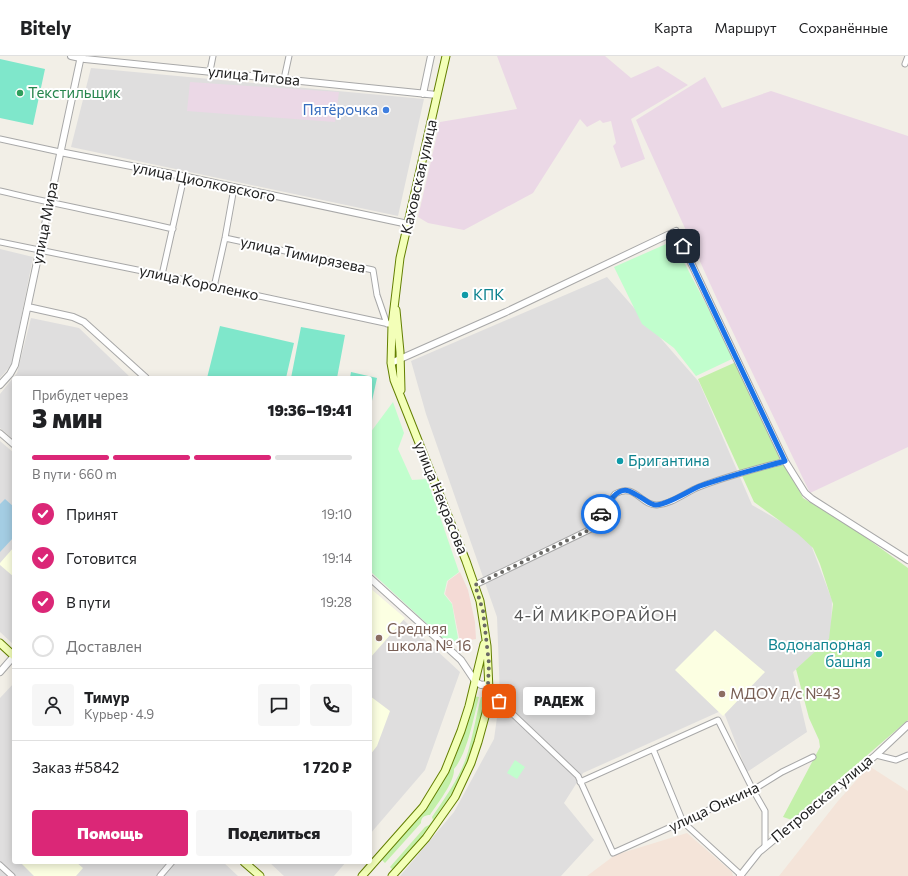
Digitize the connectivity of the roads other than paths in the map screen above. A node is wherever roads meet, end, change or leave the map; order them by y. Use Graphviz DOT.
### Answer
graph roads {
  1 [pos="71,56"];
  2 [pos="213,56"];
  3 [pos="289,56"];
  4 [pos="431,56"];
  5 [pos="446,56"];
  6 [pos="908,56"];
  7 [pos="80,57"];
  8 [pos="905,64"];
  9 [pos="210,71"];
  10 [pos="284,79"];
  11 [pos="423,94"];
  12 [pos="438,95"];
  13 [pos="0,139"];
  14 [pos="60,152"];
  15 [pos="184,177"];
  16 [pos="234,188"];
  17 [pos="0,191"];
  18 [pos="49,203"];
  19 [pos="408,224"];
  20 [pos="173,229"];
  21 [pos="225,238"];
  22 [pos="0,242"];
  23 [pos="40,251"];
  24 [pos="162,275"];
  25 [pos="214,287"];
  26 [pos="28,307"];
  27 [pos="392,325"];
  28 [pos="400,359"];
  29 [pos="391,363"];
  30 [pos="144,376"];
  31 [pos="0,385"];
  32 [pos="401,396"];
  33 [pos="0,433"];
  34 [pos="12,443"];
  35 [pos="785,461"];
  36 [pos="908,560"];
  37 [pos="372,580"];
  38 [pos="475,585"];
  39 [pos="485,635"];
  40 [pos="0,643"];
  41 [pos="12,654"];
  42 [pos="12,658"];
  43 [pos="465,665"];
  44 [pos="479,667"];
  45 [pos="489,669"];
  46 [pos="0,672"];
  47 [pos="475,681"];
  48 [pos="488,684"];
  49 [pos="908,725"];
  50 [pos="653,749"];
  51 [pos="876,755"];
  52 [pos="908,755"];
  53 [pos="813,757"];
  54 [pos="580,782"];
  55 [pos="753,790"];
  56 [pos="683,822"];
  57 [pos="765,847"];
  58 [pos="170,864"];
  59 [pos="246,864"];
  60 [pos="0,865"];
  61 [pos="741,875"];
  62 [pos="12,876"];
  63 [pos="160,876"];
  64 [pos="260,876"];
  65 [pos="362,876"];
  66 [pos="392,876"];
  1 -- 7 [label="street, улица Титова"];
  2 -- 9 [label="street"];
  3 -- 10 [label="street"];
  4 -- 11 [label="street"];
  5 -- 12 [label="main road, Каховская улица"];
  6 -- 8 [label="street"];
  7 -- 9 [label="street, улица Титова"];
  7 -- 14 [label="street, улица Мира"];
  9 -- 10 [label="street, улица Титова"];
  10 -- 11 [label="street, улица Титова"];
  11 -- 12 [label="street, улица Титова"];
  12 -- 19 [label="main road, Каховская улица"];
  13 -- 14 [label="street, улица Циолковского"];
  14 -- 15 [label="street, улица Циолковского"];
  14 -- 18 [label="street, улица Мира"];
  15 -- 16 [label="street, улица Циолковского"];
  15 -- 20 [label="street"];
  16 -- 19 [label="street, улица Циолковского"];
  16 -- 21 [label="street"];
  17 -- 18 [label="street"];
  18 -- 20 [label="street"];
  18 -- 23 [label="street, улица Мира"];
  19 -- 27 [label="main road, Каховская улица"];
  20 -- 24 [label="street"];
  21 -- 25 [label="street"];
  21 -- 27 [label="street, улица Тимирязева"];
  22 -- 23 [label="street, улица Короленко"];
  23 -- 24 [label="street, улица Короленко"];
  23 -- 26 [label="street, улица Мира"];
  24 -- 25 [label="street, улица Короленко"];
  25 -- 27 [label="street, улица Короленко"];
  26 -- 30 [label="street"];
  26 -- 31 [label="street, улица Мира"];
  27 -- 28 [label="main road, Каховская улица"];
  27 -- 29 [label="main road, Каховская улица"];
  28 -- 29 [label="street"];
  28 -- 32 [label="main road, Каховская улица"];
  28 -- 35 [label="street"];
  29 -- 32 [label="main road, улица Некрасова"];
  32 -- 38 [label="main road, улица Некрасова"];
  33 -- 34 [label="street"];
  35 -- 36 [label="street"];
  35 -- 38 [label="street"];
  37 -- 43 [label="street"];
  38 -- 39 [label="main road, улица Некрасова"];
  39 -- 44 [label="main road, улица Некрасова"];
  39 -- 45 [label="main road, улица Некрасова"];
  40 -- 41 [label="main road"];
  42 -- 46 [label="street"];
  43 -- 44 [label="street"];
  43 -- 47 [label="street"];
  44 -- 45 [label="street"];
  44 -- 47 [label="main road, улица Некрасова"];
  45 -- 48 [label="main road, улица Некрасова"];
  47 -- 48 [label="street"];
  47 -- 65 [label="main road, улица Некрасова"];
  48 -- 54 [label="street"];
  48 -- 66 [label="main road, улица Некрасова"];
  49 -- 51 [label="street, Петровская улица"];
  50 -- 54 [label="street"];
  50 -- 55 [label="street"];
  50 -- 56 [label="street"];
  51 -- 52 [label="street"];
  51 -- 57 [label="street, Петровская улица"];
  53 -- 55 [label="street, улица Онкина"];
  54 -- 56 [label="street, улица Онкина"];
  55 -- 56 [label="street, улица Онкина"];
  55 -- 57 [label="street"];
  56 -- 61 [label="street"];
  57 -- 61 [label="street, Петровская улица"];
  58 -- 63 [label="street"];
  59 -- 64 [label="main road"];
  60 -- 62 [label="street"];
}
